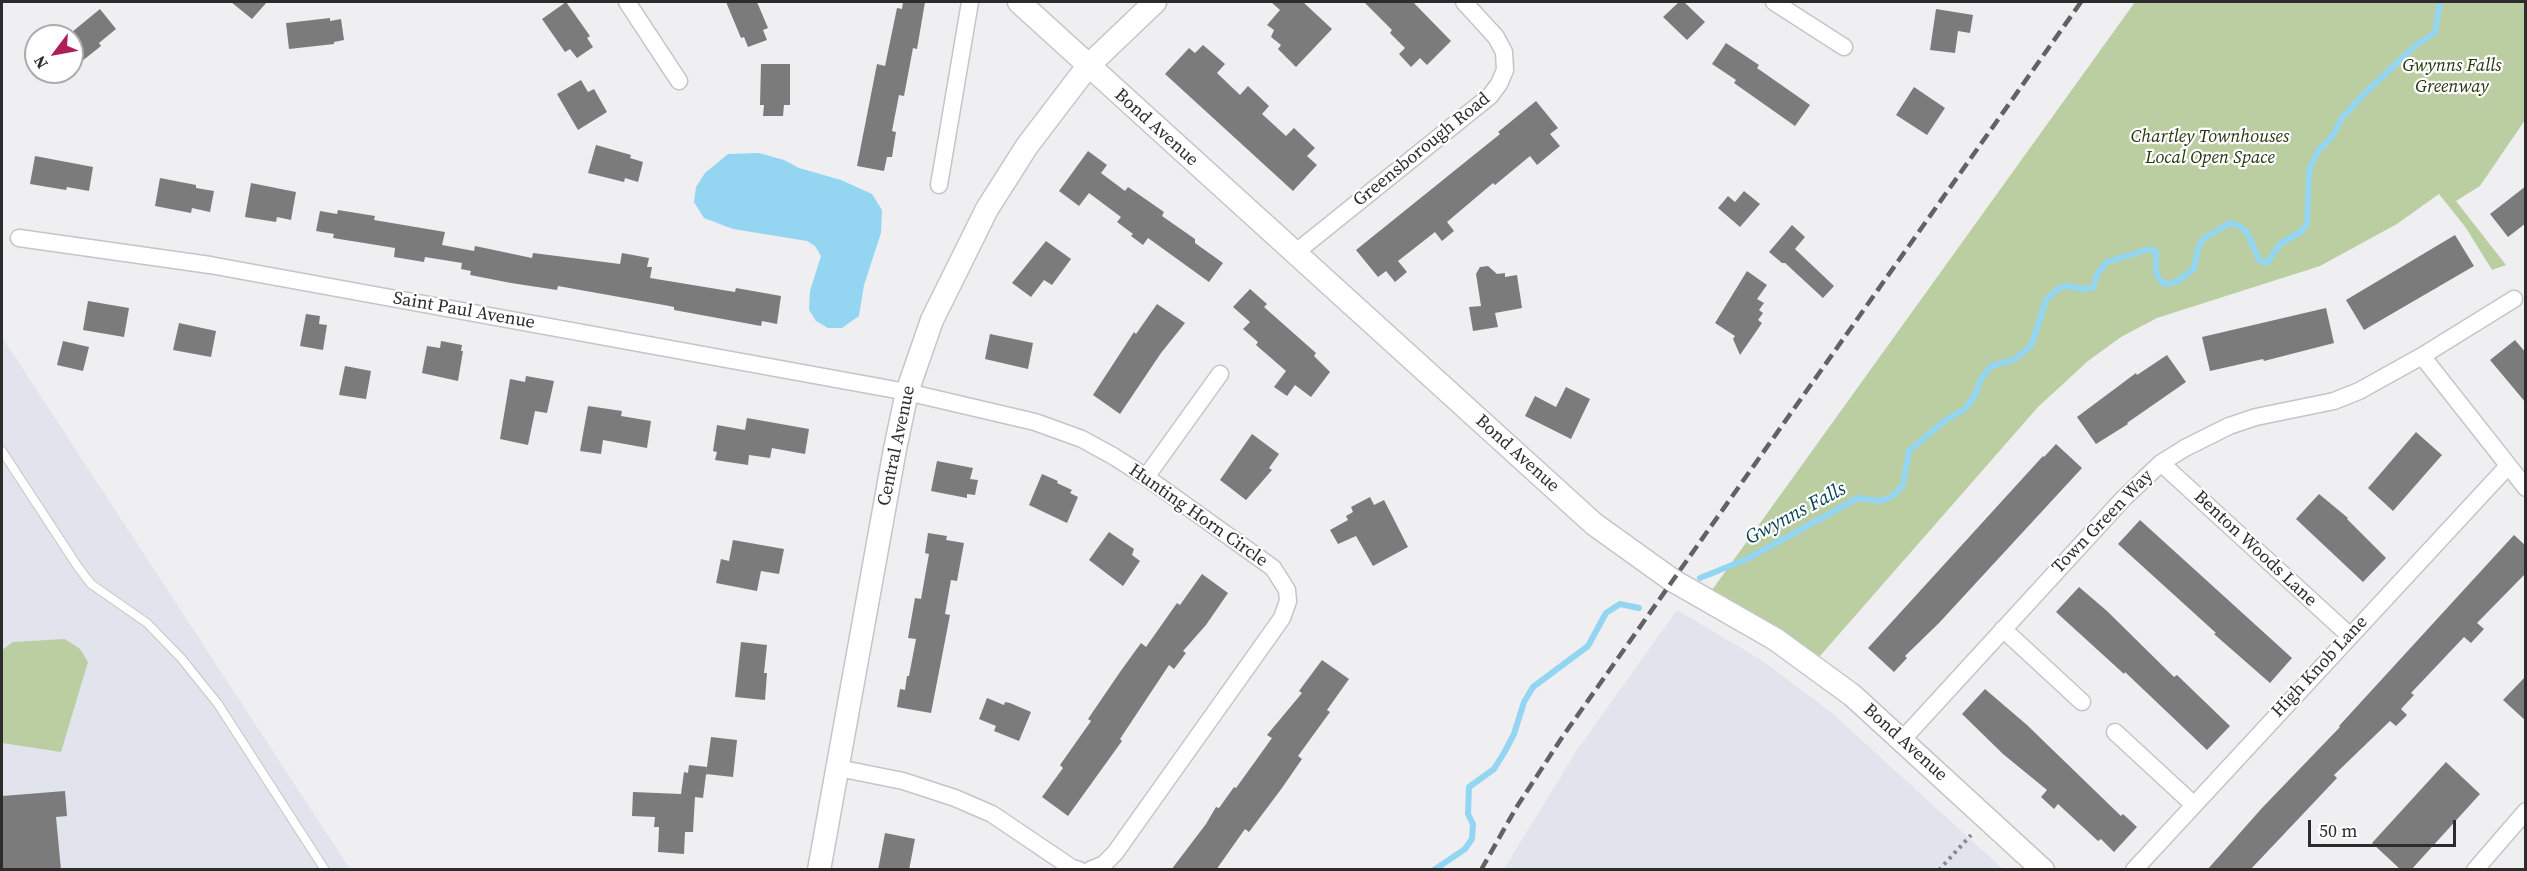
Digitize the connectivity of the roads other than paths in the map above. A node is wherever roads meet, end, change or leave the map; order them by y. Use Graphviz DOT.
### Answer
graph roads {
  1 [pos="627,2"];
  2 [pos="970,2"];
  3 [pos="1019,2"];
  4 [pos="1155,2"];
  5 [pos="1464,2"];
  6 [pos="1774,2"];
  7 [pos="1844,47"];
  8 [pos="1088,66"];
  9 [pos="679,81"];
  10 [pos="939,185"];
  11 [pos="20,238"];
  12 [pos="1295,253"];
  13 [pos="2514,299"];
  14 [pos="2422,356"];
  15 [pos="1220,374"];
  16 [pos="907,392"];
  17 [pos="2,452"];
  18 [pos="2161,463"];
  19 [pos="2508,465"];
  20 [pos="1146,477"];
  21 [pos="2526,488"];
  22 [pos="2003,629"];
  23 [pos="2349,635"];
  24 [pos="2082,702"];
  25 [pos="2115,732"];
  26 [pos="1902,740"];
  27 [pos="838,768"];
  28 [pos="2193,804"];
  29 [pos="2526,811"];
  30 [pos="325,870"];
  31 [pos="819,870"];
  32 [pos="1079,870"];
  33 [pos="1090,870"];
  34 [pos="2043,870"];
  35 [pos="2133,870"];
  36 [pos="2475,870"];
  1 -- 9 [label="street"];
  2 -- 10 [label="street"];
  3 -- 8 [label="street, Bond Avenue"];
  4 -- 8 [label="street, Central Avenue"];
  5 -- 12 [label="street, Greensborough Road"];
  6 -- 7 [label="street"];
  8 -- 12 [label="street, Bond Avenue"];
  8 -- 16 [label="street, Central Avenue"];
  11 -- 16 [label="street, Saint Paul Avenue"];
  12 -- 26 [label="street, Bond Avenue"];
  13 -- 14 [label="street, Town Green Way"];
  14 -- 18 [label="street, Town Green Way"];
  14 -- 19 [label="street"];
  15 -- 20 [label="street"];
  16 -- 20 [label="street, Hunting Horn Circle"];
  16 -- 27 [label="street, Central Avenue"];
  17 -- 30 [label="lane"];
  18 -- 22 [label="street, Town Green Way"];
  18 -- 23 [label="street, Benton Woods Lane"];
  19 -- 21 [label="street"];
  19 -- 23 [label="street, High Knob Lane"];
  20 -- 33 [label="street, Hunting Horn Circle"];
  22 -- 24 [label="street"];
  22 -- 26 [label="street, Town Green Way"];
  23 -- 28 [label="street, High Knob Lane"];
  25 -- 28 [label="street"];
  26 -- 34 [label="street, Bond Avenue"];
  27 -- 31 [label="street, Central Avenue"];
  27 -- 32 [label="street"];
  28 -- 35 [label="street, High Knob Lane"];
  29 -- 36 [label="street"];
}
